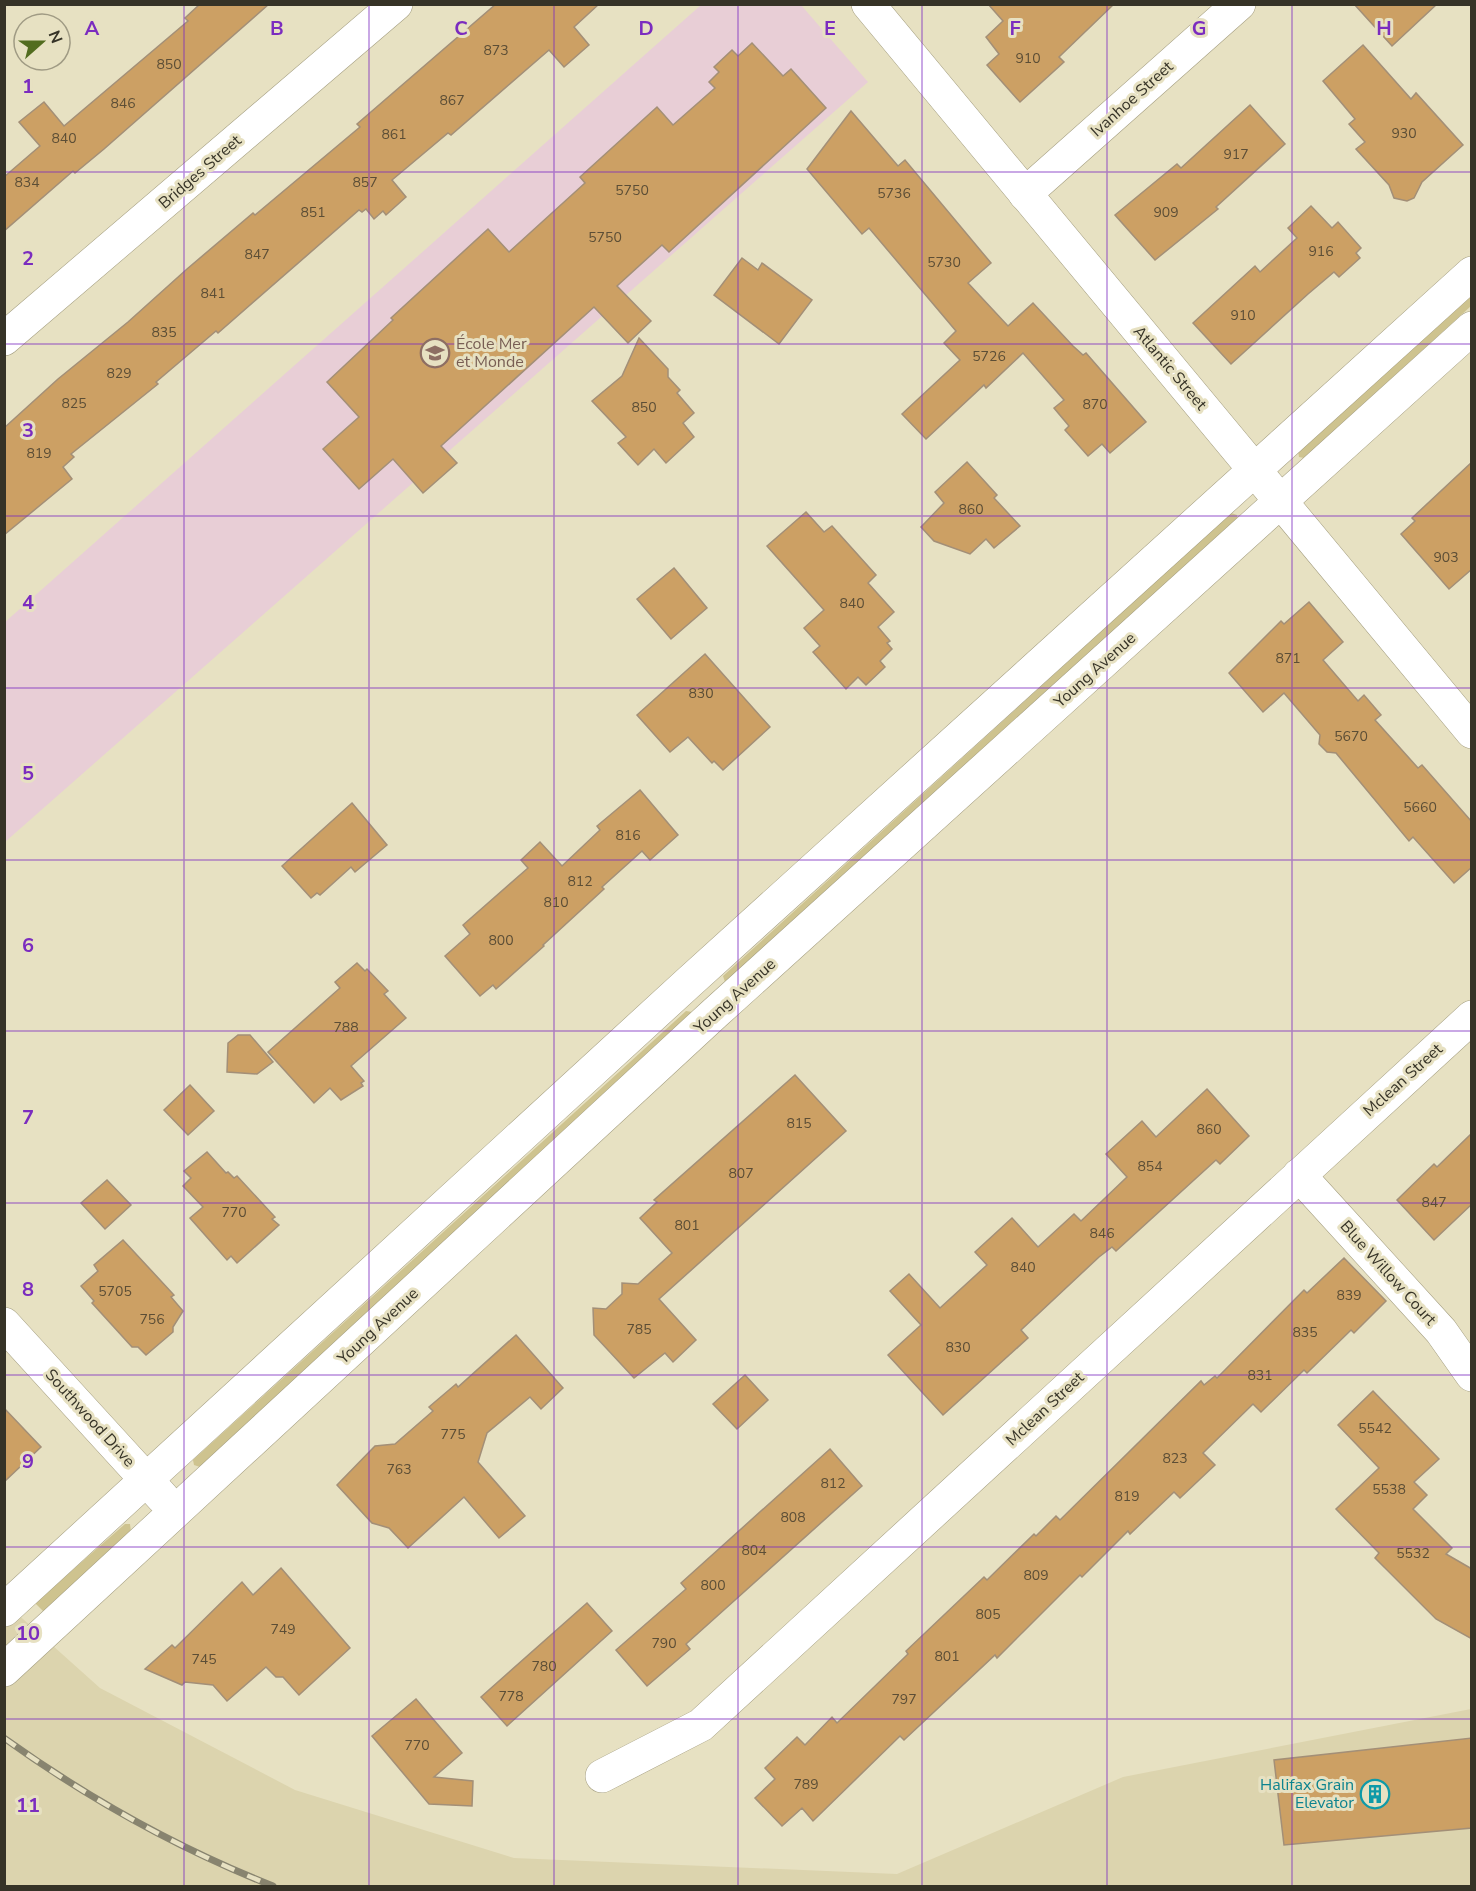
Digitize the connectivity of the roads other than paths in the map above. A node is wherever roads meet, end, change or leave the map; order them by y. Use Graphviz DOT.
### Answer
graph roads {
  1 [pos="396,4"];
  2 [pos="868,4"];
  3 [pos="1239,4"];
  4 [pos="1025,194"];
  5 [pos="1472,273"];
  6 [pos="1472,328"];
  7 [pos="4,339"];
  8 [pos="1255,470"];
  9 [pos="1281,502"];
  10 [pos="1472,732"];
  11 [pos="687,984"];
  12 [pos="715,1013"];
  13 [pos="1472,1017"];
  14 [pos="1299,1175"];
  15 [pos="4,1323"];
  16 [pos="1472,1376"];
  17 [pos="148,1481"];
  18 [pos="176,1513"];
  19 [pos="15,1601"];
  20 [pos="4,1670"];
  21 [pos="602,1776"];
  1 -- 7 [label="street, Bridges Street"];
  2 -- 4 [label="street, Atlantic Street"];
  3 -- 4 [label="street, Ivanhoe Street"];
  4 -- 8 [label="street, Atlantic Street"];
  5 -- 8 [label="street"];
  6 -- 9 [label="street, Young Avenue"];
  8 -- 9 [label="street, Atlantic Street"];
  8 -- 11 [label="street"];
  9 -- 10 [label="street, Atlantic Street"];
  9 -- 12 [label="street, Young Avenue"];
  11 -- 12 [label="street"];
  11 -- 17 [label="street"];
  12 -- 18 [label="street, Young Avenue"];
  13 -- 14 [label="street, Mclean Street"];
  14 -- 16 [label="street, Blue Willow Court"];
  14 -- 21 [label="street, Mclean Street"];
  15 -- 17 [label="street, Southwood Drive"];
  17 -- 18 [label="street, Southwood Drive"];
  17 -- 19 [label="street"];
  18 -- 20 [label="street, Young Avenue"];
}
